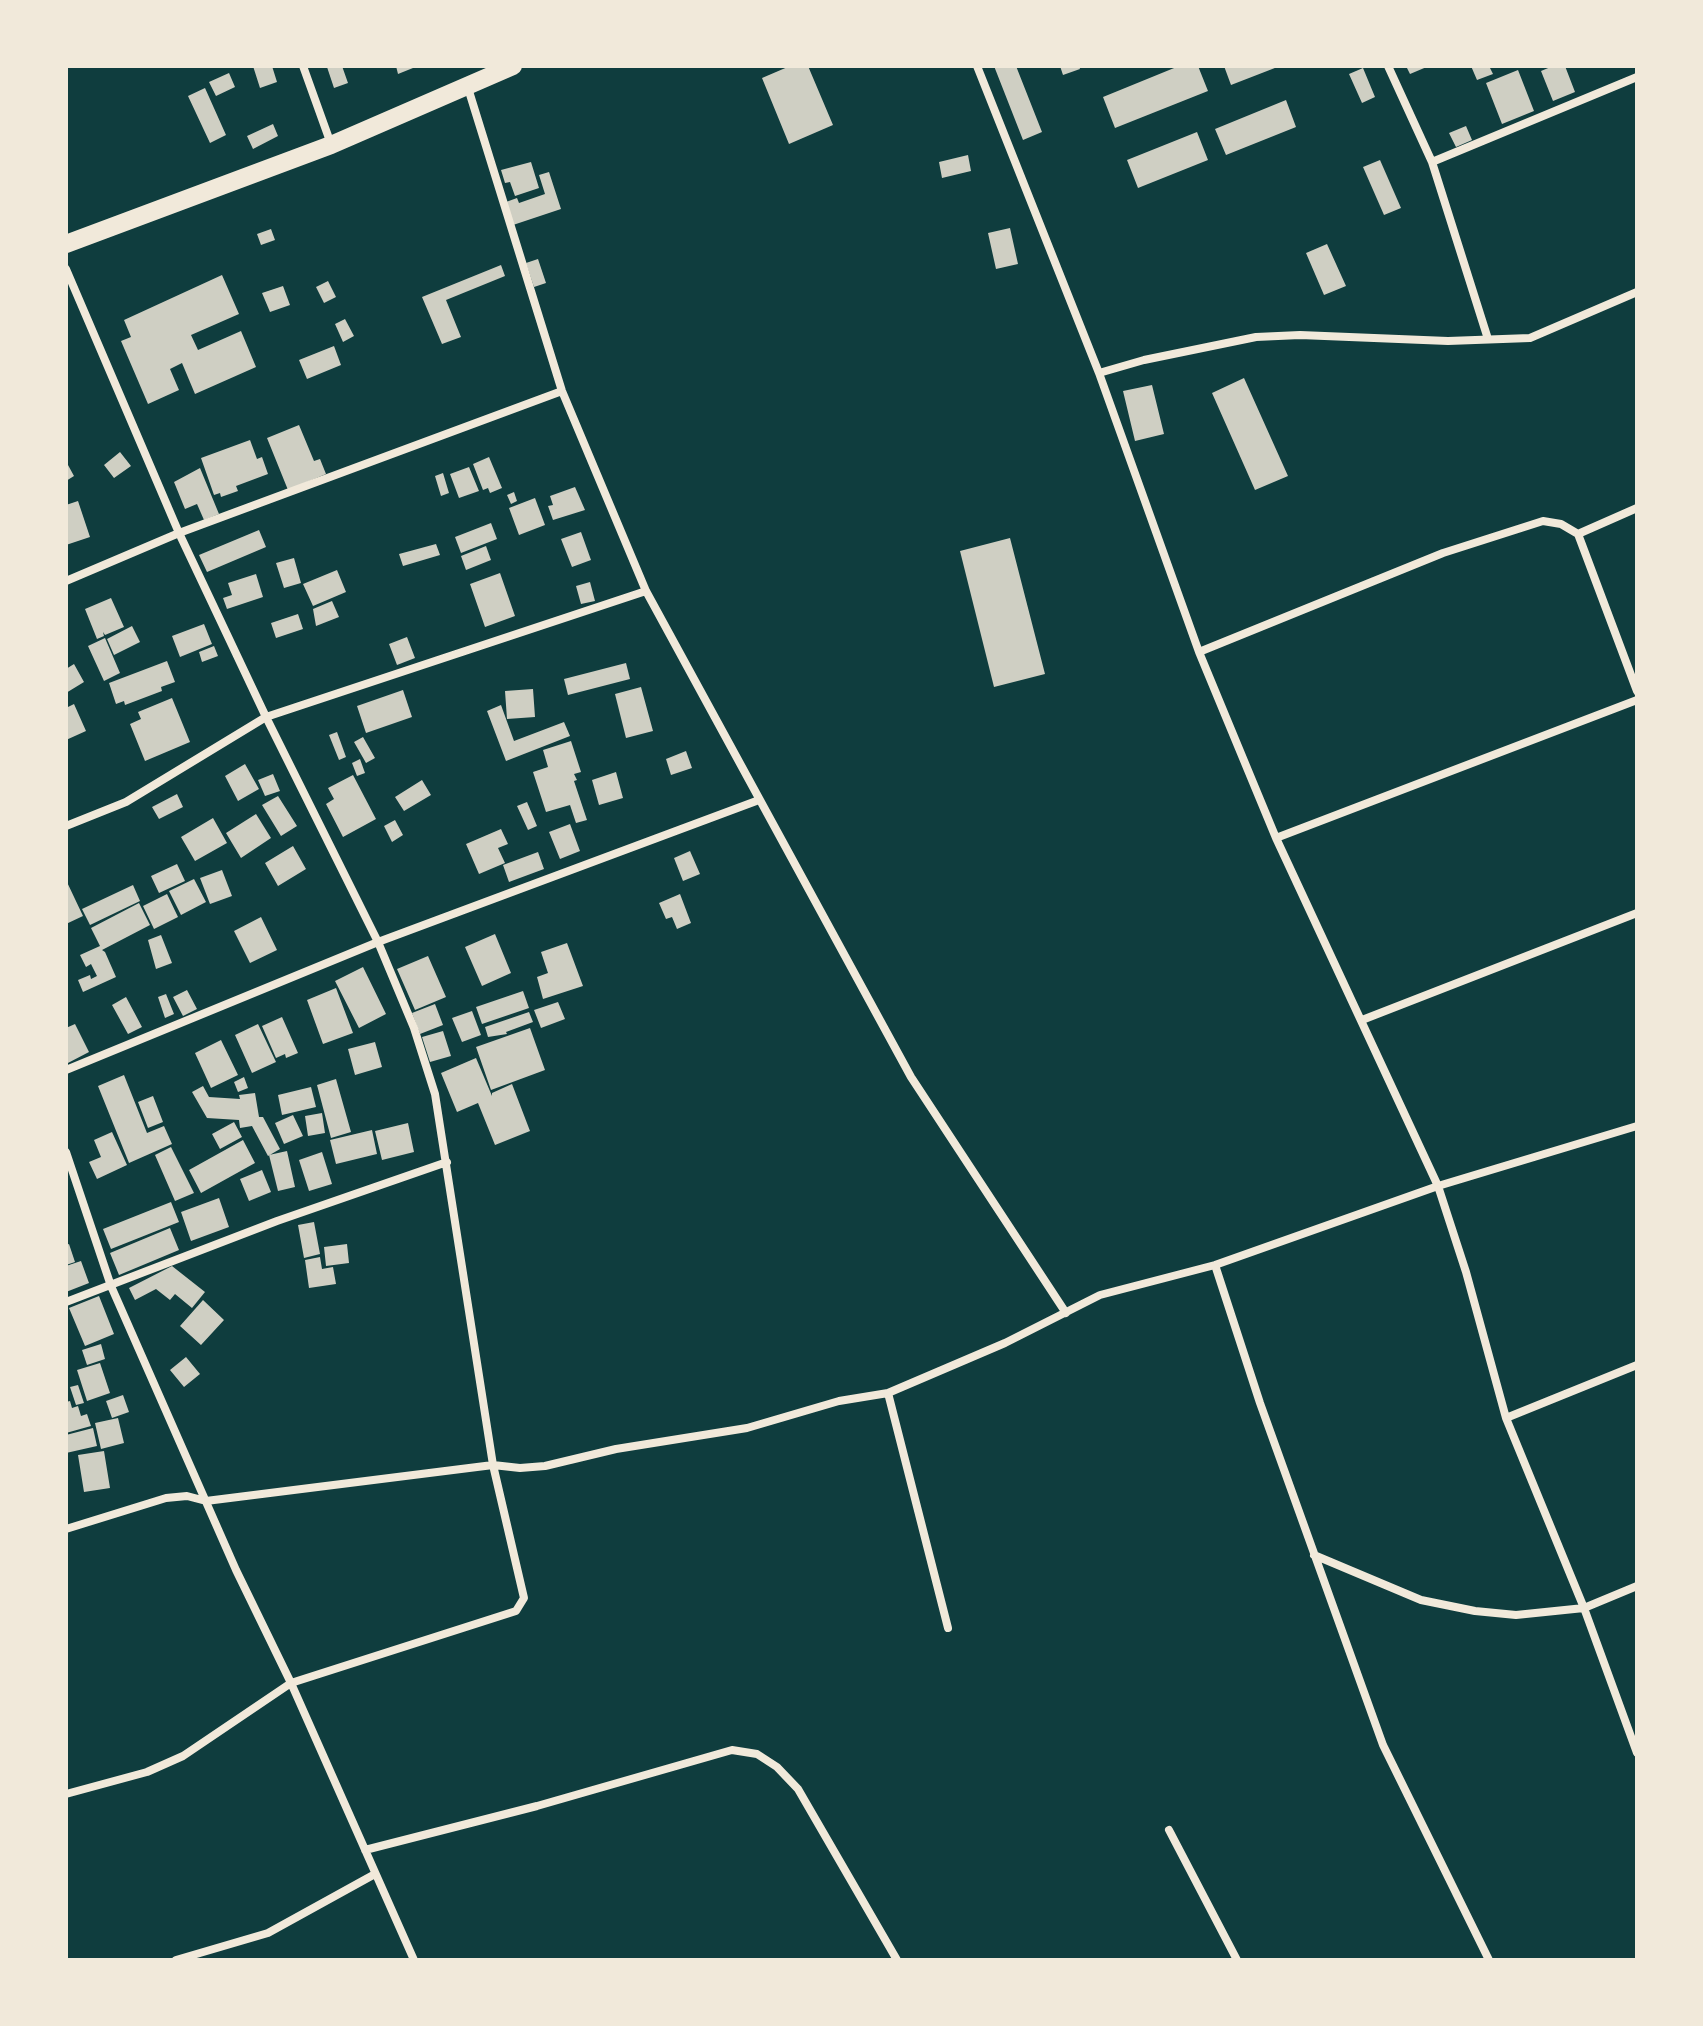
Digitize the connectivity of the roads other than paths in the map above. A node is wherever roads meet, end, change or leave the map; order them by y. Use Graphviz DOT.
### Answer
graph roads {
  1 [pos="303,66"];
  2 [pos="513,66"];
  3 [pos="977,66"];
  4 [pos="1388,66"];
  5 [pos="1637,77"];
  6 [pos="468,88"];
  7 [pos="331,145"];
  8 [pos="1432,162"];
  9 [pos="66,244"];
  10 [pos="66,269"];
  11 [pos="1637,292"];
  12 [pos="1488,339"];
  13 [pos="1099,373"];
  14 [pos="562,391"];
  15 [pos="1637,508"];
  16 [pos="179,533"];
  17 [pos="1578,534"];
  18 [pos="66,581"];
  19 [pos="646,591"];
  20 [pos="1199,652"];
  21 [pos="1637,691"];
  22 [pos="1637,700"];
  23 [pos="266,717"];
  24 [pos="759,800"];
  25 [pos="66,826"];
  26 [pos="1276,838"];
  27 [pos="1637,913"];
  28 [pos="378,942"];
  29 [pos="1362,1020"];
  30 [pos="66,1070"];
  31 [pos="1637,1126"];
  32 [pos="66,1152"];
  33 [pos="447,1162"];
  34 [pos="1438,1186"];
  35 [pos="1215,1265"];
  36 [pos="111,1286"];
  37 [pos="66,1302"];
  38 [pos="1066,1313"];
  39 [pos="1637,1365"];
  40 [pos="888,1393"];
  41 [pos="1506,1418"];
  42 [pos="493,1465"];
  43 [pos="206,1501"];
  44 [pos="66,1529"];
  45 [pos="1314,1555"];
  46 [pos="1637,1586"];
  47 [pos="1584,1608"];
  48 [pos="948,1628"];
  49 [pos="291,1683"];
  50 [pos="1637,1753"];
  51 [pos="66,1794"];
  52 [pos="1169,1830"];
  53 [pos="365,1850"];
  54 [pos="375,1874"];
  55 [pos="176,1960"];
  56 [pos="414,1960"];
  57 [pos="897,1960"];
  58 [pos="1237,1960"];
  59 [pos="1489,1960"];
  1 -- 7 [label="street"];
  2 -- 6 [label="main road"];
  3 -- 13 [label="street"];
  4 -- 8 [label="street"];
  5 -- 8 [label="street"];
  6 -- 7 [label="main road"];
  6 -- 14 [label="street"];
  7 -- 9 [label="main road"];
  8 -- 12 [label="street"];
  10 -- 16 [label="street"];
  11 -- 12 [label="street"];
  12 -- 13 [label="street"];
  13 -- 20 [label="street"];
  14 -- 16 [label="street"];
  14 -- 19 [label="street"];
  15 -- 17 [label="street"];
  16 -- 18 [label="street"];
  16 -- 23 [label="street"];
  17 -- 20 [label="street"];
  17 -- 21 [label="street"];
  19 -- 23 [label="street"];
  19 -- 24 [label="street"];
  20 -- 26 [label="street"];
  22 -- 26 [label="street"];
  23 -- 25 [label="street"];
  23 -- 28 [label="street"];
  24 -- 28 [label="street"];
  24 -- 38 [label="street"];
  26 -- 29 [label="street"];
  27 -- 29 [label="street"];
  28 -- 30 [label="street"];
  28 -- 33 [label="street"];
  29 -- 34 [label="street"];
  31 -- 34 [label="street"];
  32 -- 36 [label="street"];
  33 -- 36 [label="street"];
  33 -- 42 [label="street"];
  34 -- 35 [label="street"];
  34 -- 41 [label="street"];
  35 -- 38 [label="street"];
  35 -- 45 [label="street"];
  36 -- 37 [label="street"];
  36 -- 43 [label="street"];
  38 -- 40 [label="street"];
  39 -- 41 [label="street"];
  40 -- 42 [label="street"];
  40 -- 48 [label="street"];
  41 -- 47 [label="street"];
  42 -- 43 [label="street"];
  42 -- 49 [label="street"];
  43 -- 44 [label="street"];
  43 -- 49 [label="street"];
  45 -- 47 [label="street"];
  45 -- 59 [label="street"];
  46 -- 47 [label="street"];
  47 -- 50 [label="street"];
  49 -- 51 [label="street"];
  49 -- 53 [label="street"];
  52 -- 58 [label="street"];
  53 -- 54 [label="street"];
  53 -- 57 [label="street"];
  54 -- 55 [label="street"];
  54 -- 56 [label="street"];
}
